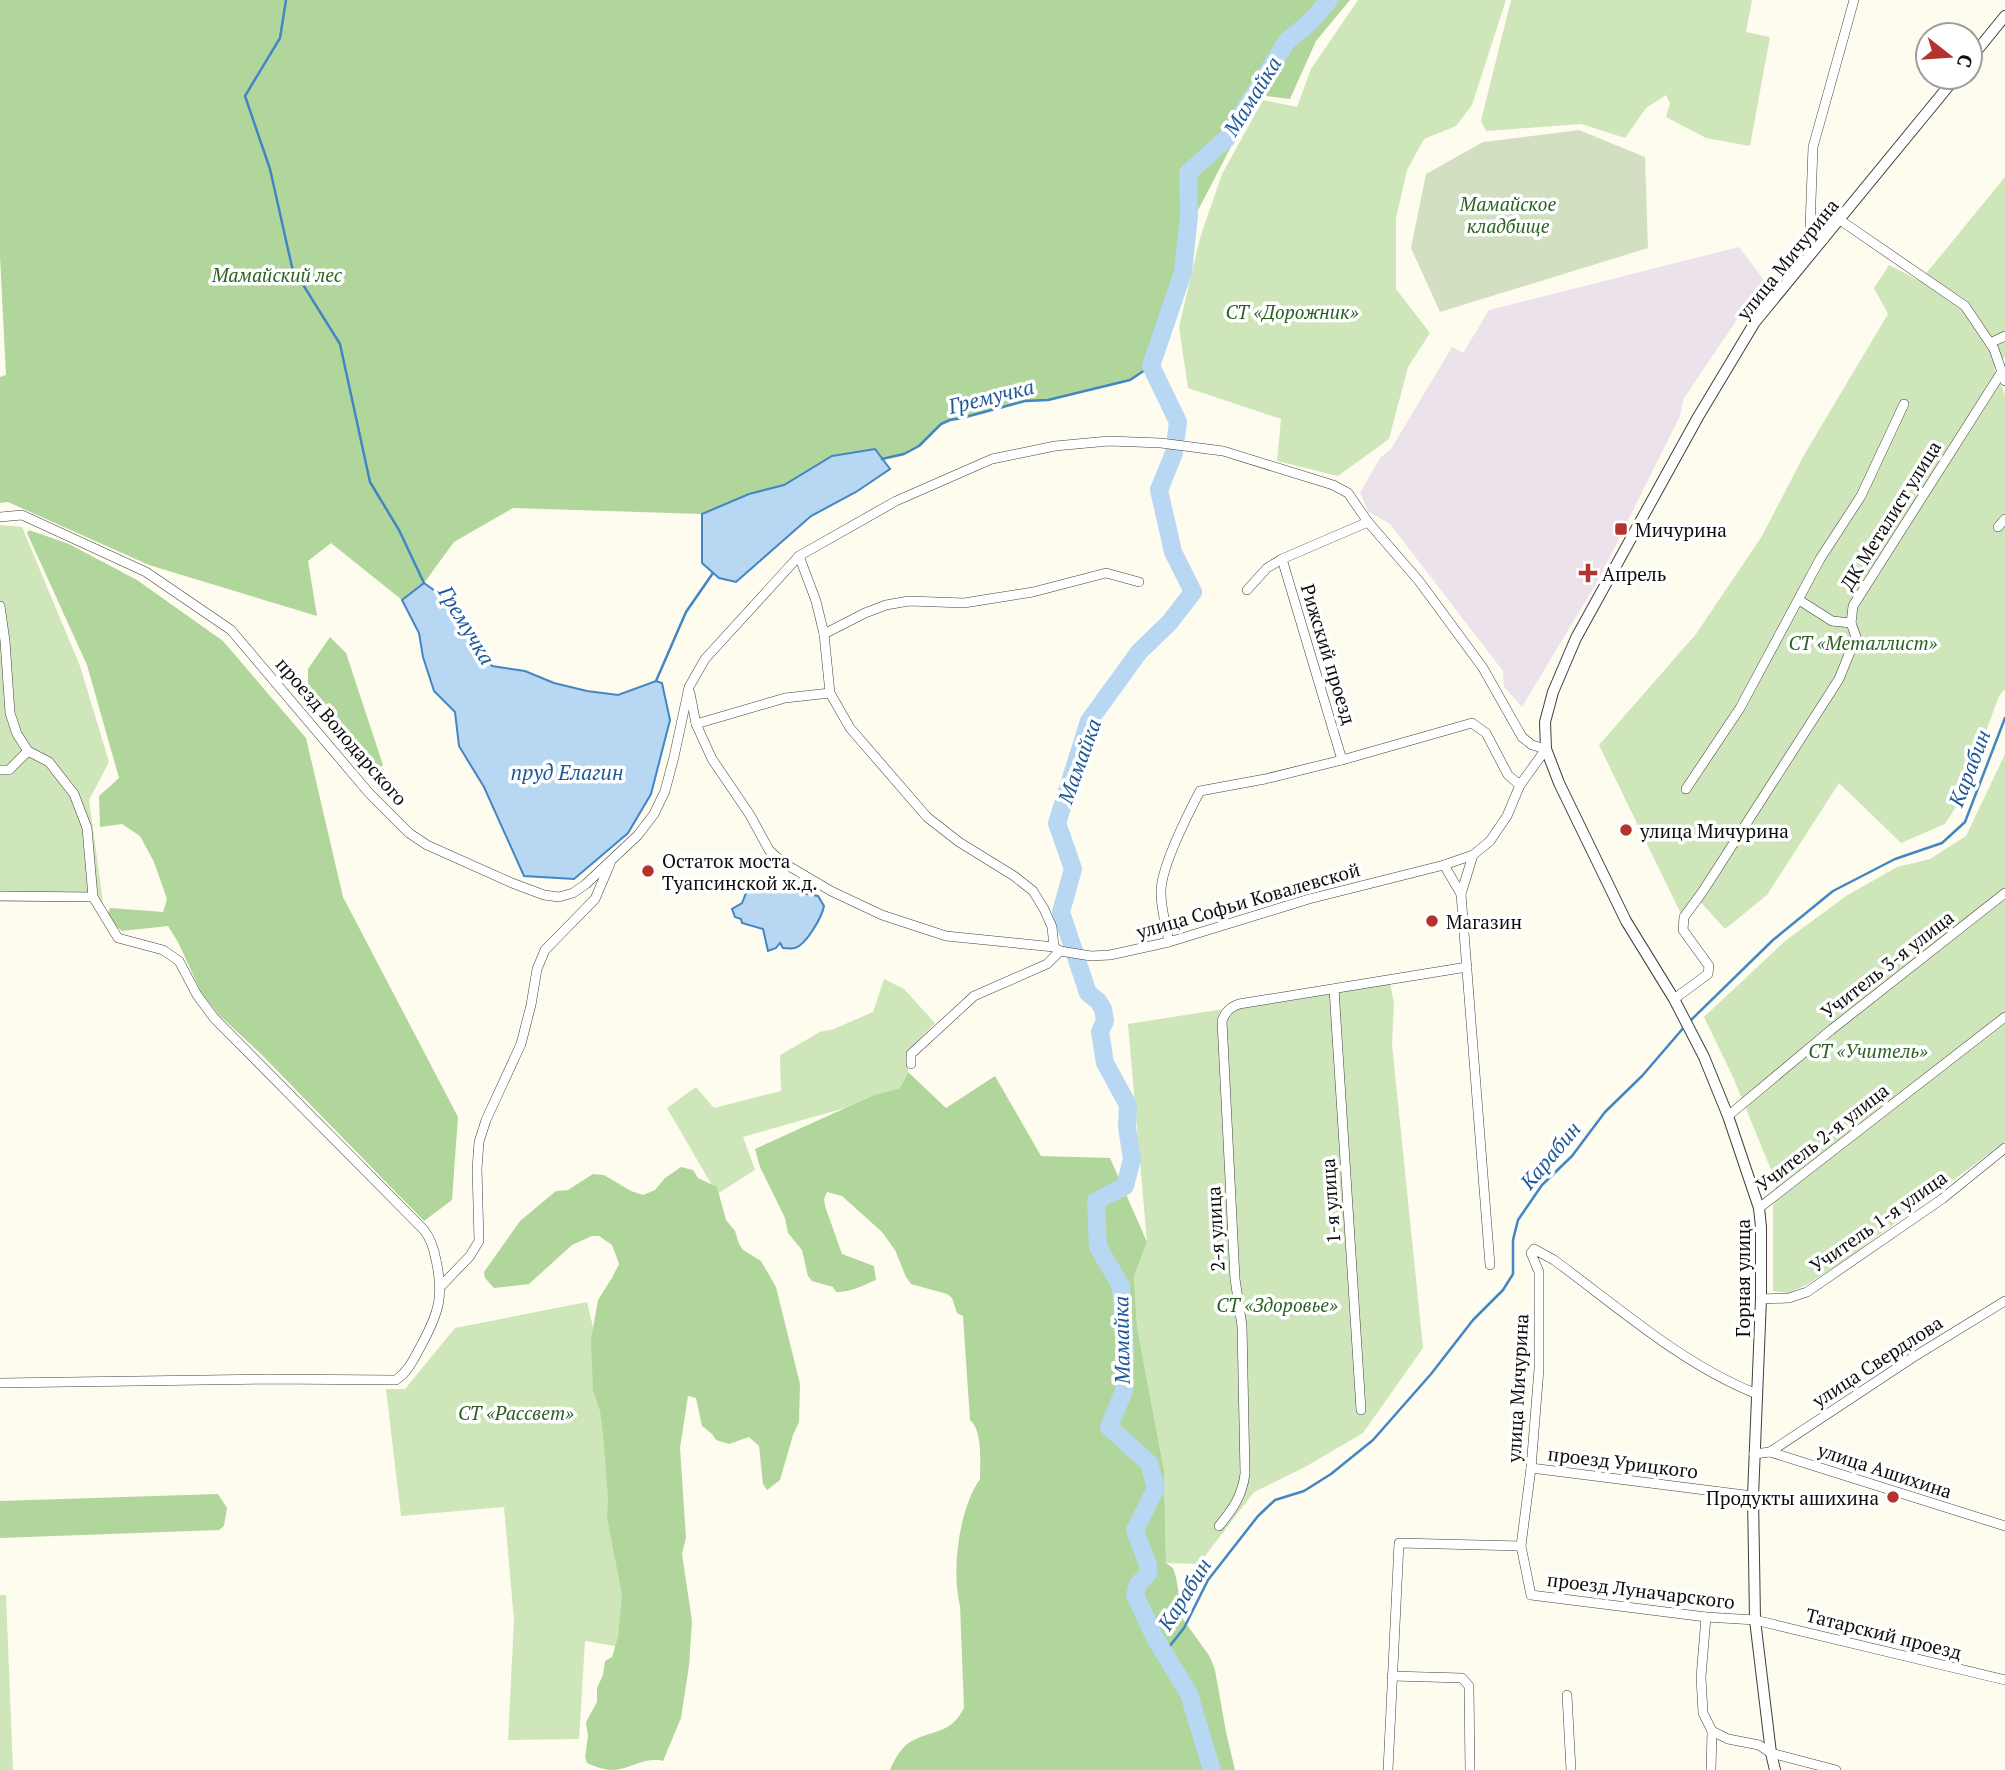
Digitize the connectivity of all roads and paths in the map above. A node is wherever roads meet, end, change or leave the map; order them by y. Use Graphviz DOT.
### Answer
graph roads {
  1 [pos="1854,0"];
  2 [pos="2005,16"];
  3 [pos="1984,42"];
  4 [pos="1945,91"];
  5 [pos="1840,220"];
  6 [pos="1824,239"];
  7 [pos="2005,336"];
  8 [pos="1990,343"];
  9 [pos="2003,377"];
  10 [pos="1904,404"];
  11 [pos="0,517"];
  12 [pos="1368,522"];
  13 [pos="799,556"];
  14 [pos="1282,559"];
  15 [pos="1139,582"];
  16 [pos="1248,590"];
  17 [pos="1799,600"];
  18 [pos="0,606"];
  19 [pos="1851,623"];
  20 [pos="824,634"];
  21 [pos="3,641"];
  22 [pos="689,687"];
  23 [pos="830,693"];
  24 [pos="696,724"];
  25 [pos="1546,749"];
  26 [pos="28,751"];
  27 [pos="1342,760"];
  28 [pos="0,770"];
  29 [pos="1520,785"];
  30 [pos="1686,789"];
  31 [pos="1473,855"];
  32 [pos="611,862"];
  33 [pos="1444,865"];
  34 [pos="1461,894"];
  35 [pos="2005,894"];
  36 [pos="0,896"];
  37 [pos="93,897"];
  38 [pos="1169,942"];
  39 [pos="1060,950"];
  40 [pos="1466,967"];
  41 [pos="1334,989"];
  42 [pos="1674,999"];
  43 [pos="2005,1017"];
  44 [pos="911,1064"];
  45 [pos="1728,1116"];
  46 [pos="2005,1148"];
  47 [pos="1759,1208"];
  48 [pos="1554,1260"];
  49 [pos="1490,1265"];
  50 [pos="1539,1272"];
  51 [pos="442,1285"];
  52 [pos="1761,1299"];
  53 [pos="2005,1301"];
  54 [pos="0,1383"];
  55 [pos="1757,1394"];
  56 [pos="1361,1410"];
  57 [pos="1770,1452"];
  58 [pos="1754,1454"];
  59 [pos="1531,1468"];
  60 [pos="1753,1496"];
  61 [pos="1219,1526"];
  62 [pos="2005,1526"];
  63 [pos="1521,1546"];
  64 [pos="1706,1617"];
  65 [pos="1755,1620"];
  66 [pos="1392,1676"];
  67 [pos="2005,1680"];
  68 [pos="1567,1695"];
  69 [pos="1712,1731"];
  70 [pos="1771,1753"];
  71 [pos="1388,1770"];
  72 [pos="1470,1770"];
  73 [pos="1571,1770"];
  74 [pos="1711,1770"];
  75 [pos="1775,1770"];
  76 [pos="1836,1770"];
  1 -- 6 [label="street"];
  2 -- 3 [label="street"];
  4 -- 5 [label="street, улица Мичурина"];
  5 -- 6 [label="street, улица Мичурина"];
  5 -- 8 [label="street"];
  6 -- 25 [label="street, улица Мичурина"];
  7 -- 8 [label="street"];
  8 -- 9 [label="street"];
  9 -- 19 [label="street, ДК Металист улица"];
  10 -- 17 [label="street, ДК Металист улица"];
  11 -- 32 [label="street, проезд Володарского"];
  12 -- 13 [label="street, проезд Володарского"];
  12 -- 14 [label="street"];
  12 -- 25 [label="street, проезд Володарского"];
  13 -- 20 [label="street"];
  13 -- 22 [label="street, проезд Володарского"];
  14 -- 16 [label="street"];
  14 -- 27 [label="street, Рижский проезд"];
  15 -- 20 [label="street"];
  17 -- 19 [label="street"];
  17 -- 30 [label="street, ДК Металист улица"];
  18 -- 21 [label="street"];
  19 -- 42 [label="street, ДК Металист улица"];
  20 -- 23 [label="street"];
  21 -- 26 [label="street"];
  22 -- 24 [label="street, улица Софьи Ковалевской"];
  22 -- 32 [label="street, проезд Володарского"];
  23 -- 24 [label="street"];
  23 -- 39 [label="street"];
  24 -- 39 [label="street, улица Софьи Ковалевской"];
  25 -- 29 [label="street"];
  25 -- 42 [label="street, Горная улица"];
  26 -- 28 [label="street"];
  26 -- 37 [label="street"];
  27 -- 29 [label="street"];
  27 -- 38 [label="street"];
  29 -- 31 [label="street"];
  31 -- 33 [label="street, улица Софьи Ковалевской"];
  31 -- 34 [label="street"];
  32 -- 51 [label="street"];
  33 -- 34 [label="street"];
  33 -- 38 [label="street, улица Софьи Ковалевской"];
  34 -- 40 [label="street"];
  35 -- 45 [label="street, Учитель 3-я улица"];
  36 -- 37 [label="street"];
  37 -- 51 [label="street"];
  38 -- 39 [label="street, улица Софьи Ковалевской"];
  39 -- 44 [label="street"];
  40 -- 41 [label="street"];
  40 -- 49 [label="street"];
  41 -- 56 [label="street, 1-я улица"];
  41 -- 61 [label="street, 2-я улица"];
  42 -- 45 [label="street, Горная улица"];
  43 -- 47 [label="street, Учитель 2-я улица"];
  45 -- 47 [label="street, Горная улица"];
  46 -- 52 [label="street, Учитель 1-я улица"];
  47 -- 52 [label="street, Горная улица"];
  48 -- 50 [label="street"];
  48 -- 50 [label="street, улица Мичурина"];
  48 -- 55 [label="street"];
  50 -- 59 [label="street, улица Мичурина"];
  51 -- 54 [label="street"];
  52 -- 55 [label="street, Горная улица"];
  53 -- 57 [label="street, улица Свердлова"];
  55 -- 58 [label="street, Горная улица"];
  57 -- 58 [label="street, улица Ашихина"];
  57 -- 62 [label="street, улица Ашихина"];
  58 -- 60 [label="street, Горная улица"];
  59 -- 60 [label="street, проезд Урицкого"];
  59 -- 63 [label="street, улица Мичурина"];
  60 -- 65 [label="street, Горная улица"];
  63 -- 64 [label="street, проезд Луначарского"];
  63 -- 66 [label="street"];
  64 -- 65 [label="street, проезд Луначарского"];
  64 -- 69 [label="street"];
  65 -- 67 [label="street, Татарский проезд"];
  65 -- 70 [label="street, Горная улица"];
  66 -- 71 [label="street"];
  66 -- 72 [label="street"];
  68 -- 73 [label="street"];
  69 -- 70 [label="street"];
  69 -- 74 [label="street"];
  70 -- 75 [label="street, Горная улица"];
  70 -- 76 [label="street"];
}
